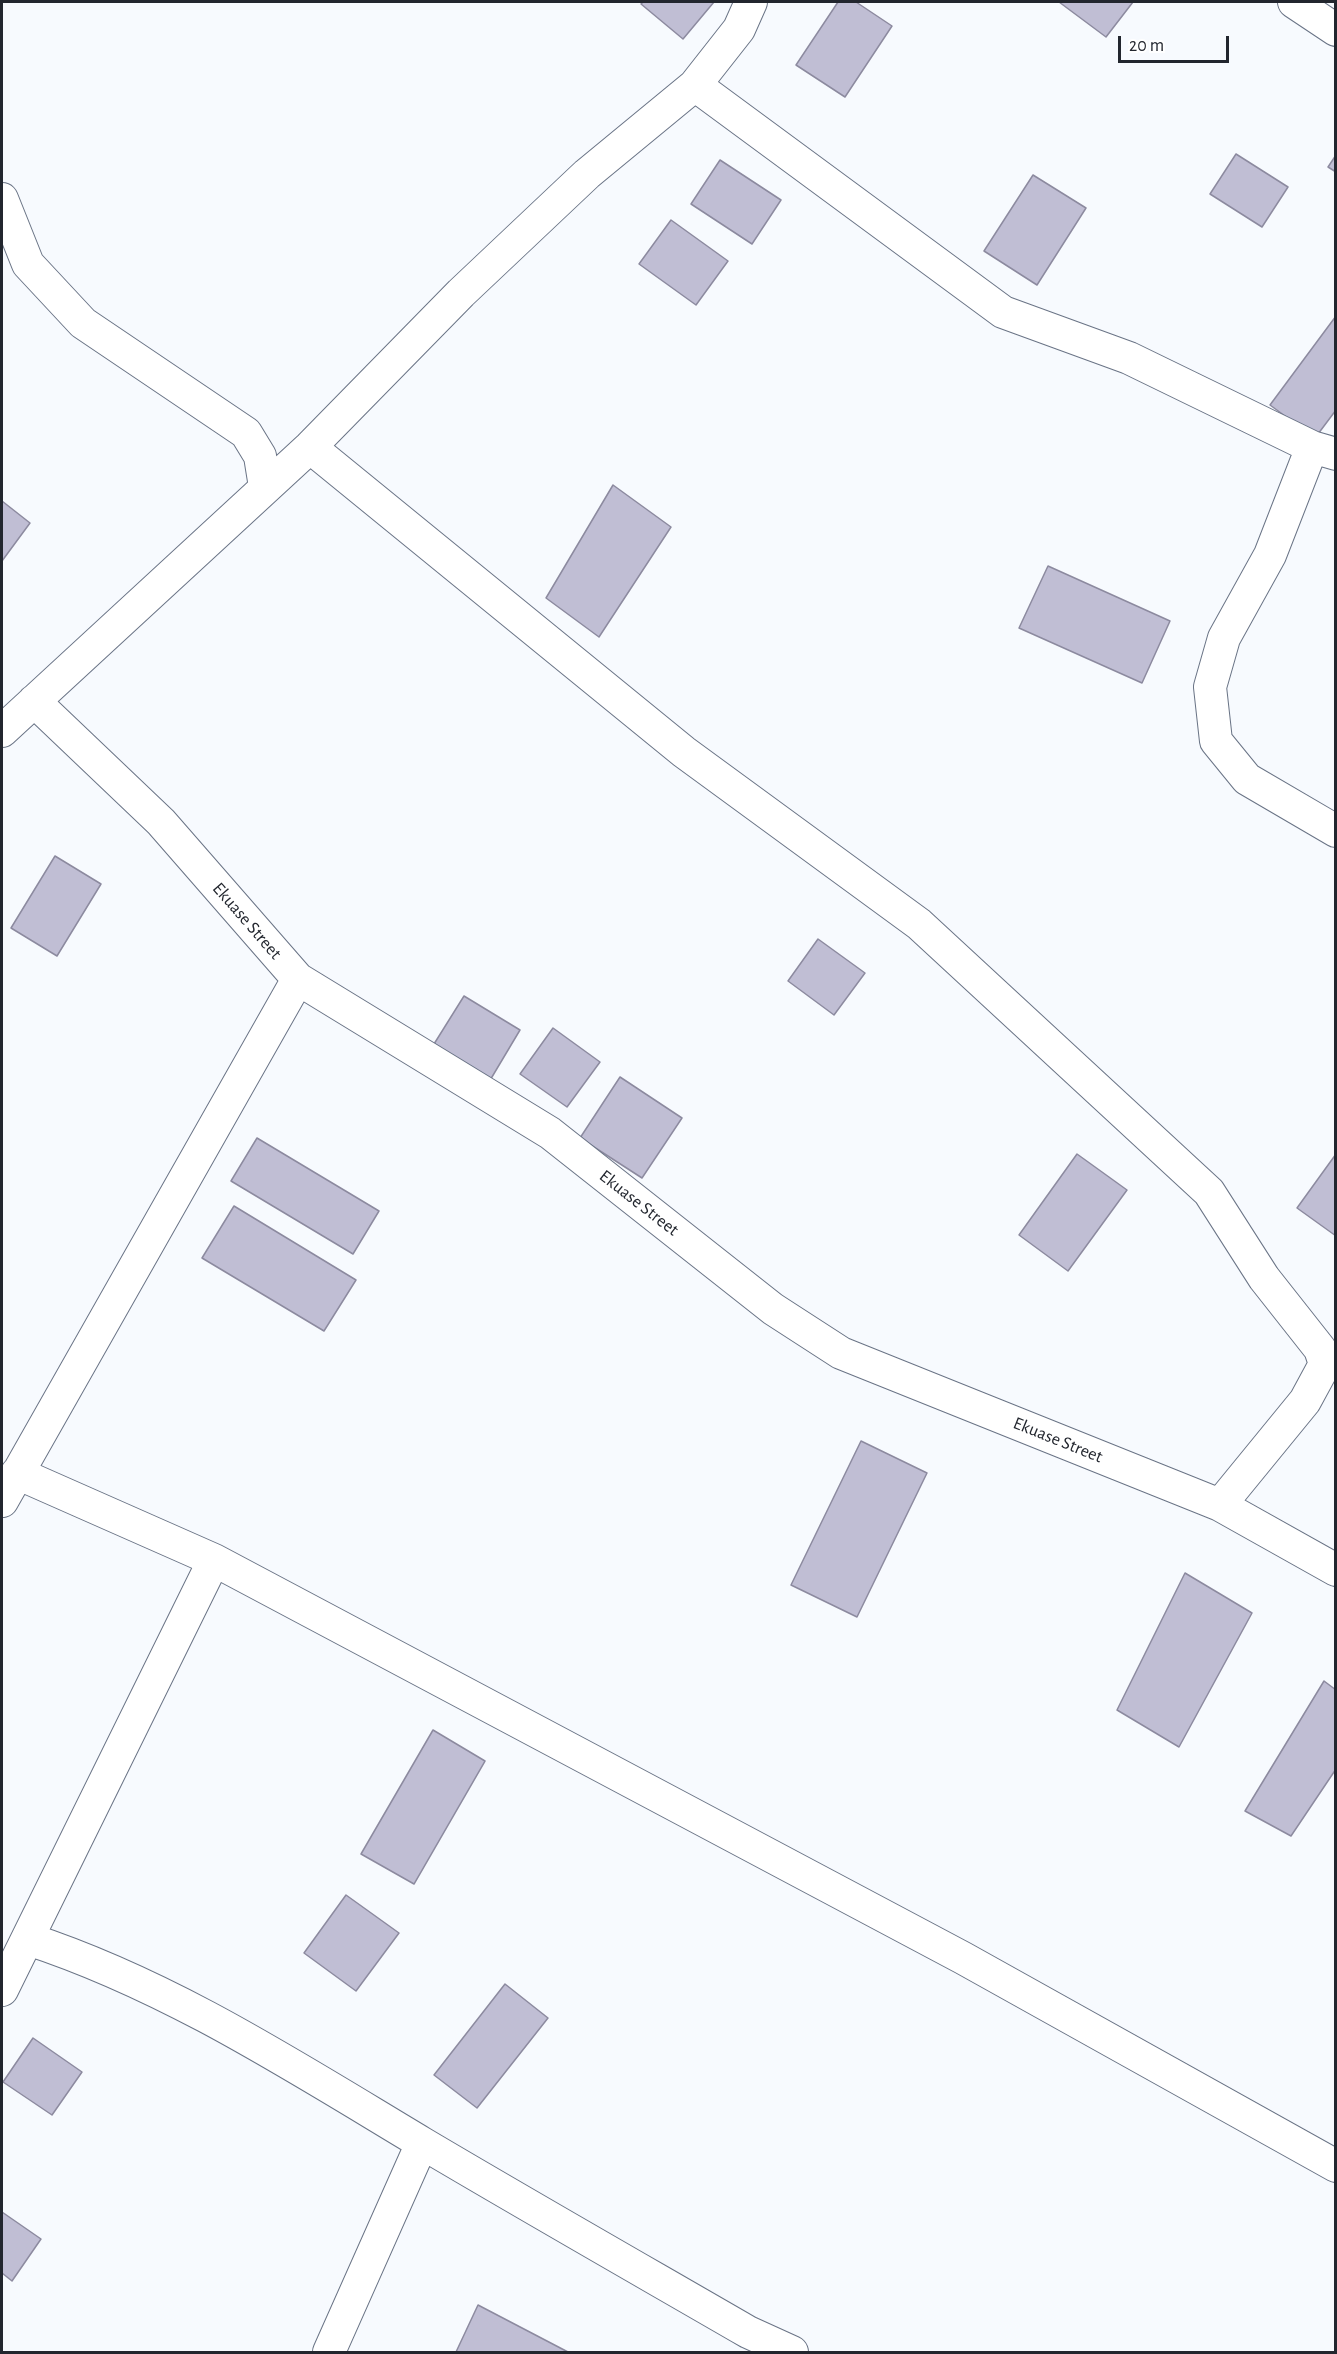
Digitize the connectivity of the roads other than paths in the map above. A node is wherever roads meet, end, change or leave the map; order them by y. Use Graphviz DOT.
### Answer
graph roads {
  1 [pos="751,2"];
  2 [pos="1294,2"];
  3 [pos="1335,30"];
  4 [pos="695,85"];
  5 [pos="4,215"];
  6 [pos="310,447"];
  7 [pos="1324,451"];
  8 [pos="265,487"];
  9 [pos="34,701"];
  10 [pos="2,731"];
  11 [pos="1335,831"];
  12 [pos="298,978"];
  13 [pos="1330,1357"];
  14 [pos="16,1473"];
  15 [pos="2,1501"];
  16 [pos="1220,1505"];
  17 [pos="214,1560"];
  18 [pos="1335,1570"];
  19 [pos="28,1938"];
  20 [pos="2,1990"];
  21 [pos="422,2143"];
  22 [pos="1335,2166"];
  23 [pos="329,2352"];
  24 [pos="792,2352"];
  1 -- 4 [label="street"];
  2 -- 3 [label="street"];
  4 -- 6 [label="street"];
  4 -- 7 [label="street"];
  5 -- 8 [label="street"];
  6 -- 8 [label="street"];
  6 -- 13 [label="street"];
  7 -- 11 [label="street"];
  8 -- 9 [label="street"];
  9 -- 10 [label="street"];
  9 -- 12 [label="street, Ekuase Street"];
  12 -- 14 [label="street"];
  12 -- 16 [label="street, Ekuase Street"];
  13 -- 16 [label="street"];
  14 -- 15 [label="street"];
  14 -- 17 [label="street"];
  16 -- 18 [label="street, Ekuase Street"];
  17 -- 19 [label="street"];
  17 -- 22 [label="street"];
  19 -- 20 [label="street"];
  19 -- 21 [label="street"];
  21 -- 23 [label="street"];
  21 -- 24 [label="street"];
}
